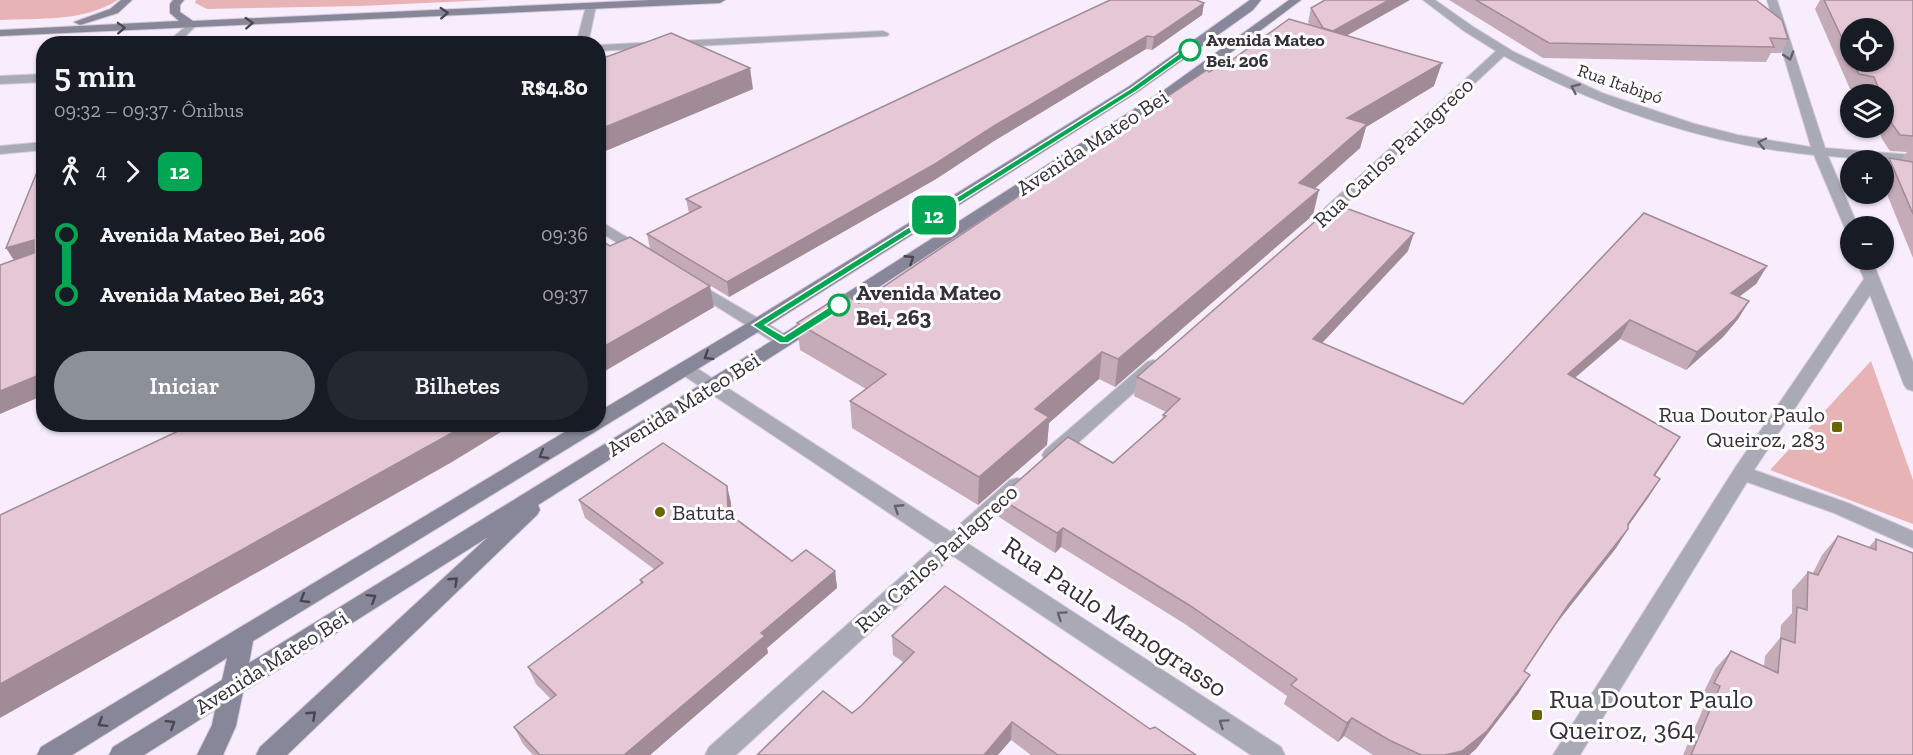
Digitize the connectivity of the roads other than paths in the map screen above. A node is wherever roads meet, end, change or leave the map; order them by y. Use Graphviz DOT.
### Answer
graph roads {
  1 [pos="127,0"];
  2 [pos="179,0"];
  3 [pos="720,0"];
  4 [pos="1296,0"];
  5 [pos="1428,0"];
  6 [pos="1772,0"];
  7 [pos="1248,4"];
  8 [pos="591,6"];
  9 [pos="191,25"];
  10 [pos="28,32"];
  11 [pos="0,33"];
  12 [pos="883,34"];
  13 [pos="179,36"];
  14 [pos="584,36"];
  15 [pos="606,48"];
  16 [pos="1503,50"];
  17 [pos="36,78"];
  18 [pos="0,80"];
  19 [pos="36,148"];
  20 [pos="0,150"];
  21 [pos="1820,152"];
  22 [pos="1913,159"];
  23 [pos="1846,216"];
  24 [pos="606,229"];
  25 [pos="1307,231"];
  26 [pos="658,263"];
  27 [pos="1868,270"];
  28 [pos="678,276"];
  29 [pos="1872,279"];
  30 [pos="758,325"];
  31 [pos="784,341"];
  32 [pos="1165,356"];
  33 [pos="686,369"];
  34 [pos="1913,386"];
  35 [pos="712,387"];
  36 [pos="606,416"];
  37 [pos="580,432"];
  38 [pos="1742,473"];
  39 [pos="560,483"];
  40 [pos="1913,540"];
  41 [pos="952,543"];
  42 [pos="243,636"];
  43 [pos="231,686"];
  44 [pos="51,755"];
  45 [pos="122,755"];
  46 [pos="210,755"];
  47 [pos="269,755"];
  48 [pos="718,755"];
  49 [pos="1272,755"];
  50 [pos="1566,755"];
  1 -- 10 [label="main road"];
  2 -- 9 [label="main road"];
  3 -- 8 [label="main road"];
  31 -- 4 [label="main road, Avenida Mateo Bei, one-way"];
  5 -- 16 [label="street, Rua Itabipó"];
  6 -- 21 [label="street, one-way"];
  7 -- 30 [label="main road, Avenida Mateo Bei"];
  9 -- 8 [label="main road, one-way"];
  8 -- 14 [label="street"];
  10 -- 9 [label="main road, one-way"];
  9 -- 13 [label="street"];
  10 -- 11 [label="main road"];
  12 -- 15 [label="street"];
  21 -- 16 [label="street, Rua Itabipó, one-way"];
  16 -- 25 [label="street, Rua Carlos Parlagreco"];
  17 -- 18 [label="street"];
  19 -- 20 [label="street"];
  21 -- 22 [label="street, Rua Itabipó"];
  21 -- 23 [label="street"];
  24 -- 26 [label="street"];
  27 -- 29 [label="street"];
  28 -- 30 [label="street"];
  29 -- 34 [label="street"];
  29 -- 38 [label="street"];
  30 -- 31 [label="street"];
  30 -- 33 [label="main road, Avenida Mateo Bei, one-way"];
  31 -- 35 [label="main road, Avenida Mateo Bei"];
  32 -- 41 [label="street, Rua Carlos Parlagreco"];
  33 -- 35 [label="street, Rua Paulo Manograsso"];
  33 -- 36 [label="main road, Avenida Mateo Bei"];
  35 -- 39 [label="main road, Avenida Mateo Bei"];
  41 -- 35 [label="street, Rua Paulo Manograsso, one-way"];
  37 -- 42 [label="main road, Avenida Mateo Bei, one-way"];
  38 -- 40 [label="street"];
  38 -- 50 [label="street"];
  43 -- 39 [label="main road, Avenida Mateo Bei, one-way"];
  47 -- 39 [label="main road, one-way"];
  41 -- 48 [label="street, Rua Carlos Parlagreco"];
  49 -- 41 [label="street, Rua Paulo Manograsso, one-way"];
  42 -- 43 [label="main road"];
  42 -- 44 [label="main road, Avenida Mateo Bei, one-way"];
  45 -- 43 [label="main road, Avenida Mateo Bei, one-way"];
  43 -- 46 [label="main road"];
}
